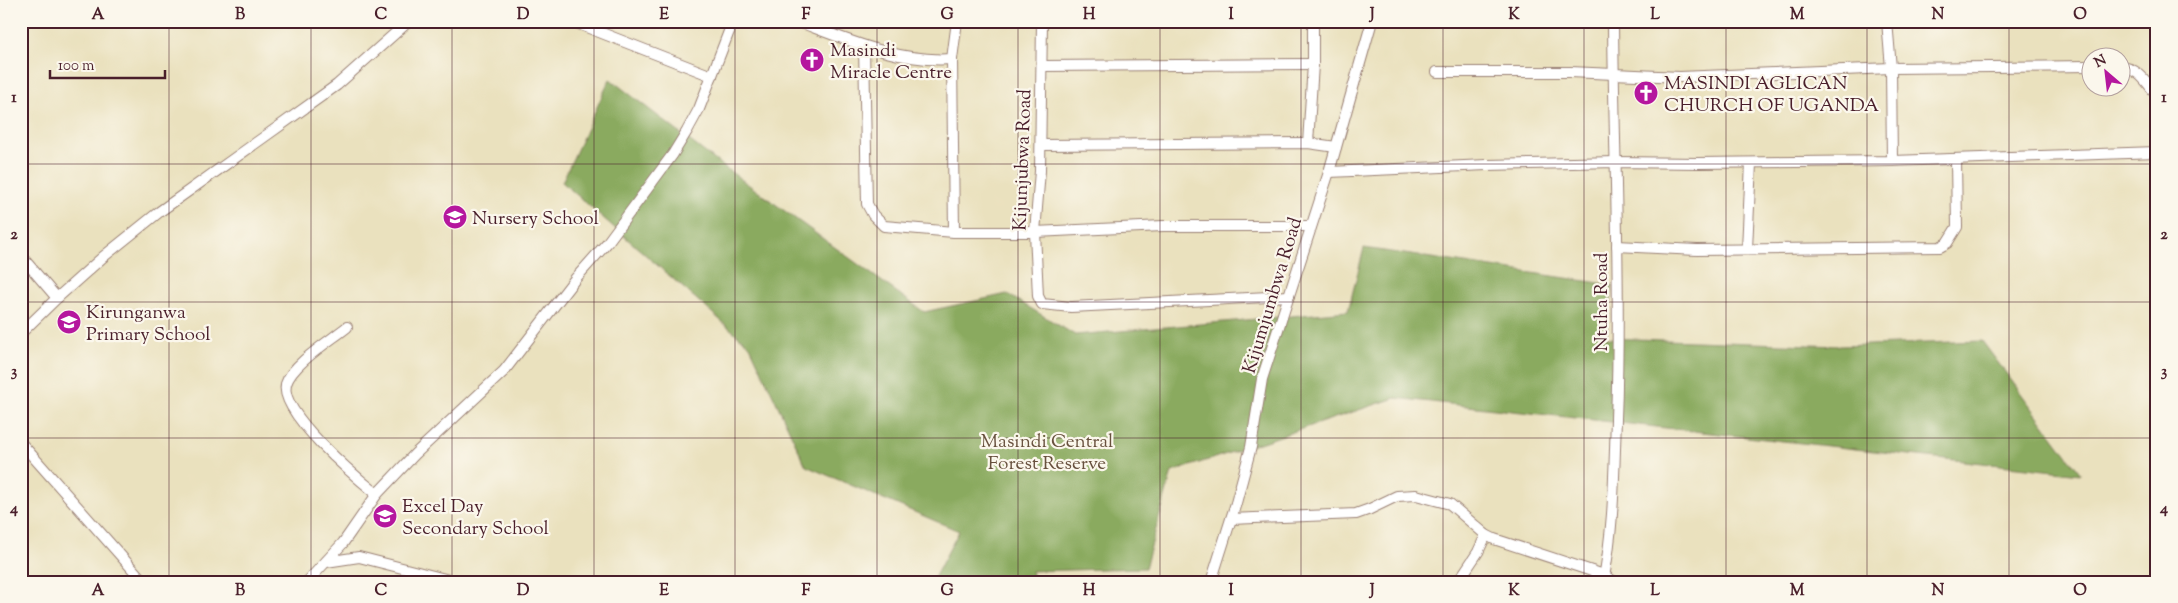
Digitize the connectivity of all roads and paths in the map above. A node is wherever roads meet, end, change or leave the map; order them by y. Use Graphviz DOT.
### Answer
graph roads {
  1 [pos="409,21"];
  2 [pos="571,21"];
  3 [pos="733,21"];
  4 [pos="796,21"];
  5 [pos="956,21"];
  6 [pos="1042,21"];
  7 [pos="1313,21"];
  8 [pos="1372,21"];
  9 [pos="1613,21"];
  10 [pos="1887,21"];
  11 [pos="864,46"];
  12 [pos="952,60"];
  13 [pos="1313,64"];
  14 [pos="1042,66"];
  15 [pos="2080,66"];
  16 [pos="1891,68"];
  17 [pos="2130,68"];
  18 [pos="1437,72"];
  19 [pos="1614,75"];
  20 [pos="712,76"];
  21 [pos="2157,95"];
  22 [pos="1308,143"];
  23 [pos="1040,146"];
  24 [pos="1336,147"];
  25 [pos="2157,152"];
  26 [pos="1956,159"];
  27 [pos="1892,161"];
  28 [pos="1616,162"];
  29 [pos="1751,163"];
  30 [pos="1329,172"];
  31 [pos="1310,226"];
  32 [pos="954,232"];
  33 [pos="1035,232"];
  34 [pos="1617,246"];
  35 [pos="1747,249"];
  36 [pos="21,256"];
  37 [pos="1289,296"];
  38 [pos="57,298"];
  39 [pos="347,327"];
  40 [pos="21,333"];
  41 [pos="21,442"];
  42 [pos="377,494"];
  43 [pos="1231,519"];
  44 [pos="1486,534"];
  45 [pos="343,542"];
  46 [pos="359,557"];
  47 [pos="326,562"];
  48 [pos="1604,578"];
  49 [pos="144,582"];
  50 [pos="307,582"];
  51 [pos="456,582"];
  52 [pos="1211,582"];
  53 [pos="1458,582"];
  54 [pos="1614,582"];
  1 -- 38 [label="street"];
  2 -- 20 [label="street"];
  3 -- 20 [label="street"];
  4 -- 11 [label="street"];
  5 -- 12 [label="street"];
  6 -- 14 [label="street, Kijunjubwa Road"];
  7 -- 13 [label="street"];
  8 -- 24 [label="street, Kijumjumbwa Road"];
  9 -- 19 [label="street, Ntuha Road"];
  10 -- 16 [label="street"];
  11 -- 12 [label="street"];
  11 -- 32 [label="street"];
  12 -- 32 [label="street"];
  13 -- 14 [label="street"];
  13 -- 22 [label="street"];
  14 -- 23 [label="street, Kijunjubwa Road"];
  15 -- 16 [label="street"];
  16 -- 19 [label="street"];
  16 -- 27 [label="street"];
  17 -- 21 [label="street"];
  18 -- 19 [label="street"];
  19 -- 28 [label="street, Ntuha Road"];
  20 -- 42 [label="street"];
  22 -- 23 [label="street"];
  22 -- 24 [label="street"];
  23 -- 33 [label="street, Kijunjubwa Road"];
  24 -- 30 [label="street, Kijumjumbwa Road"];
  25 -- 26 [label="street"];
  26 -- 27 [label="street"];
  26 -- 35 [label="street"];
  27 -- 29 [label="street"];
  28 -- 29 [label="street"];
  28 -- 30 [label="street"];
  28 -- 34 [label="street, Ntuha Road"];
  29 -- 35 [label="street"];
  30 -- 31 [label="street, Kijumjumbwa Road"];
  31 -- 33 [label="street"];
  31 -- 37 [label="street, Kijumjumbwa Road"];
  32 -- 33 [label="street"];
  33 -- 37 [label="street, Kijunjubwa Road"];
  34 -- 35 [label="street"];
  34 -- 48 [label="street, Ntuha Road"];
  36 -- 38 [label="street"];
  37 -- 43 [label="street, Kijumjumbwa Road"];
  38 -- 40 [label="street"];
  39 -- 42 [label="street"];
  41 -- 49 [label="street"];
  42 -- 45 [label="street"];
  43 -- 44 [label="street"];
  43 -- 52 [label="street, Kijumjumbwa Road"];
  44 -- 48 [label="street"];
  44 -- 53 [label="street"];
  45 -- 46 [label="street"];
  45 -- 47 [label="street"];
  46 -- 47 [label="street"];
  46 -- 51 [label="street"];
  47 -- 50 [label="street"];
  48 -- 54 [label="street"];
}
